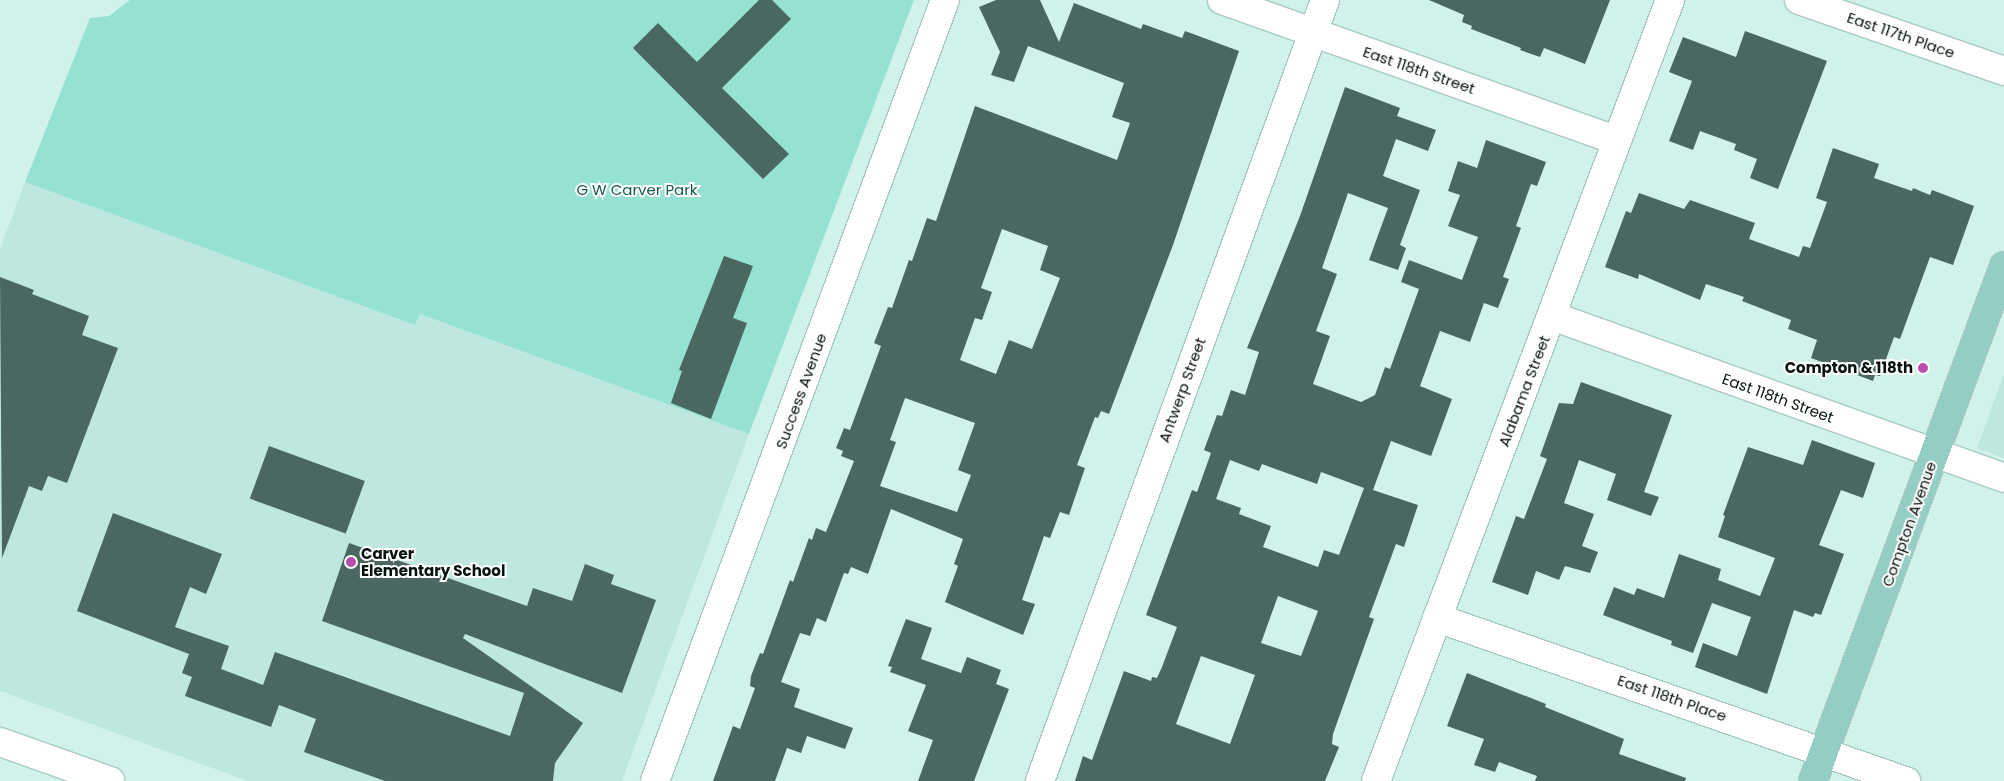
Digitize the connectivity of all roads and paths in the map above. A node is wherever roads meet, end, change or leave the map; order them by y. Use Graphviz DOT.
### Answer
graph roads {
  1 [pos="946,0"];
  2 [pos="1222,0"];
  3 [pos="1325,0"];
  4 [pos="1670,0"];
  5 [pos="1799,0"];
  6 [pos="1313,33"];
  7 [pos="2004,70"];
  8 [pos="1616,140"];
  9 [pos="2004,266"];
  10 [pos="1552,316"];
  11 [pos="1935,454"];
  12 [pos="2004,478"];
  13 [pos="1437,618"];
  14 [pos="0,742"];
  15 [pos="1824,751"];
  16 [pos="110,781"];
  17 [pos="655,781"];
  18 [pos="1040,781"];
  19 [pos="1376,781"];
  20 [pos="1814,781"];
  21 [pos="1906,781"];
  1 -- 17 [label="street, Success Avenue"];
  2 -- 6 [label="street, East 118th Street"];
  3 -- 6 [label="street, Antwerp Street"];
  4 -- 8 [label="street, Alabama Street"];
  5 -- 7 [label="street, East 117th Place"];
  6 -- 8 [label="street, East 118th Street"];
  6 -- 18 [label="street, Antwerp Street"];
  8 -- 10 [label="street, Alabama Street"];
  9 -- 11 [label="main road, Compton Avenue"];
  10 -- 11 [label="street, East 118th Street"];
  10 -- 13 [label="street, Alabama Street"];
  11 -- 12 [label="street, East 118th Street"];
  11 -- 15 [label="main road, Compton Avenue"];
  13 -- 15 [label="street, East 118th Place"];
  13 -- 19 [label="street, Alabama Street"];
  14 -- 16 [label="street"];
  15 -- 20 [label="main road, Compton Avenue"];
  15 -- 21 [label="street, East 118th Place"];
}
